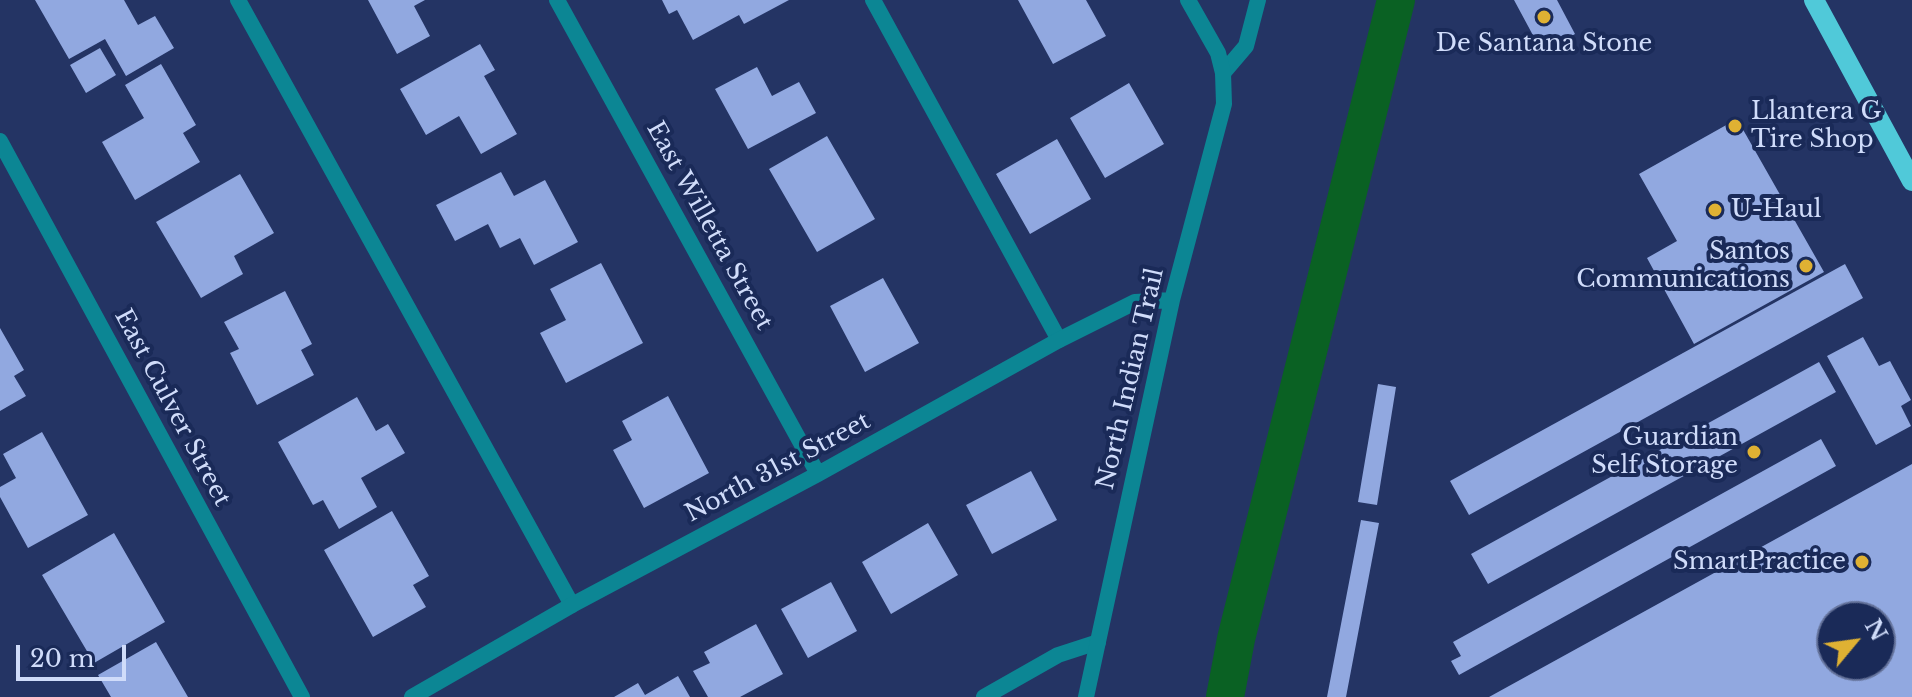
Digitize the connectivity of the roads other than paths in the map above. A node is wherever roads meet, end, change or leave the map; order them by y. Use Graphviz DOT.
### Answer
graph roads {
  1 [pos="238,0"];
  2 [pos="557,0"];
  3 [pos="873,0"];
  4 [pos="1188,0"];
  5 [pos="1258,0"];
  6 [pos="1814,0"];
  7 [pos="1223,73"];
  8 [pos="0,141"];
  9 [pos="1912,181"];
  10 [pos="1172,300"];
  11 [pos="1059,340"];
  12 [pos="818,474"];
  13 [pos="572,605"];
  14 [pos="1098,642"];
  15 [pos="302,697"];
  16 [pos="412,697"];
  17 [pos="984,697"];
  18 [pos="1086,697"];
  1 -- 13 [label="street"];
  2 -- 12 [label="street, East Willetta Street"];
  3 -- 11 [label="street"];
  4 -- 7 [label="street"];
  5 -- 7 [label="street"];
  6 -- 9 [label="main road"];
  7 -- 10 [label="street, North Indian Trail"];
  8 -- 15 [label="street, East Culver Street"];
  10 -- 11 [label="street, North 31st Street"];
  10 -- 14 [label="street, North Indian Trail"];
  11 -- 12 [label="street, North 31st Street"];
  12 -- 13 [label="street, North 31st Street"];
  13 -- 16 [label="street, North 31st Street"];
  14 -- 17 [label="street"];
  14 -- 18 [label="street, North Indian Trail"];
}
